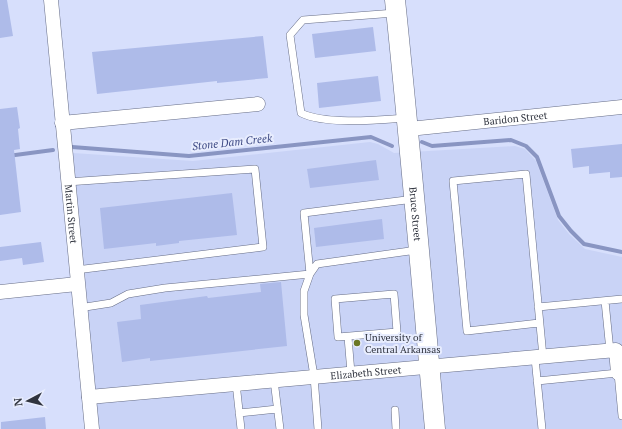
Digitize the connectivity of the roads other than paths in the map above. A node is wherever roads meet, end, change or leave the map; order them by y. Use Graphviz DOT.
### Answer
graph roads {
  1 [pos="51,0"];
  2 [pos="396,6"];
  3 [pos="258,104"];
  4 [pos="622,106"];
  5 [pos="62,123"];
  6 [pos="408,123"];
  7 [pos="68,182"];
  8 [pos="414,199"];
  9 [pos="417,250"];
  10 [pos="76,270"];
  11 [pos="310,274"];
  12 [pos="77,284"];
  13 [pos="0,292"];
  14 [pos="622,299"];
  15 [pos="605,301"];
  16 [pos="538,307"];
  17 [pos="79,308"];
  18 [pos="540,323"];
  19 [pos="348,336"];
  20 [pos="610,351"];
  21 [pos="539,357"];
  22 [pos="429,368"];
  23 [pos="351,372"];
  24 [pos="620,373"];
  25 [pos="314,376"];
  26 [pos="274,380"];
  27 [pos="537,381"];
  28 [pos="236,383"];
  29 [pos="89,397"];
  30 [pos="278,409"];
  31 [pos="395,410"];
  32 [pos="239,413"];
  33 [pos="622,416"];
  34 [pos="92,429"];
  35 [pos="241,429"];
  36 [pos="280,429"];
  37 [pos="318,429"];
  38 [pos="396,429"];
  39 [pos="434,429"];
  40 [pos="542,429"];
  1 -- 5 [label="street, Martin Street"];
  2 -- 6 [label="street, Bruce Street"];
  2 -- 6 [label="lane"];
  3 -- 5 [label="street"];
  4 -- 6 [label="street, Baridon Street"];
  5 -- 7 [label="street, Martin Street"];
  6 -- 8 [label="street, Bruce Street"];
  7 -- 10 [label="street, Martin Street"];
  7 -- 10 [label="lane"];
  8 -- 9 [label="street, Bruce Street"];
  8 -- 11 [label="lane"];
  9 -- 11 [label="lane"];
  9 -- 22 [label="street, Bruce Street"];
  10 -- 12 [label="street, Martin Street"];
  11 -- 17 [label="lane"];
  11 -- 25 [label="lane"];
  12 -- 13 [label="street"];
  12 -- 17 [label="street, Martin Street"];
  14 -- 15 [label="lane"];
  15 -- 16 [label="lane"];
  15 -- 20 [label="lane"];
  16 -- 18 [label="lane"];
  16 -- 18 [label="lane"];
  17 -- 29 [label="street, Martin Street"];
  18 -- 21 [label="lane"];
  19 -- 19 [label="lane"];
  19 -- 23 [label="lane"];
  20 -- 21 [label="street, Elizabeth Street"];
  20 -- 24 [label="street"];
  21 -- 22 [label="street, Elizabeth Street"];
  21 -- 27 [label="lane"];
  22 -- 23 [label="street, Elizabeth Street"];
  22 -- 39 [label="street, Bruce Street"];
  23 -- 25 [label="street, Elizabeth Street"];
  24 -- 27 [label="lane"];
  24 -- 33 [label="lane"];
  25 -- 26 [label="street, Elizabeth Street"];
  25 -- 37 [label="lane"];
  26 -- 28 [label="street, Elizabeth Street"];
  26 -- 30 [label="lane"];
  27 -- 40 [label="lane"];
  28 -- 29 [label="street, Elizabeth Street"];
  28 -- 32 [label="lane"];
  29 -- 34 [label="street, Martin Street"];
  30 -- 32 [label="lane"];
  30 -- 36 [label="lane"];
  31 -- 38 [label="lane"];
  32 -- 35 [label="lane"];
}
